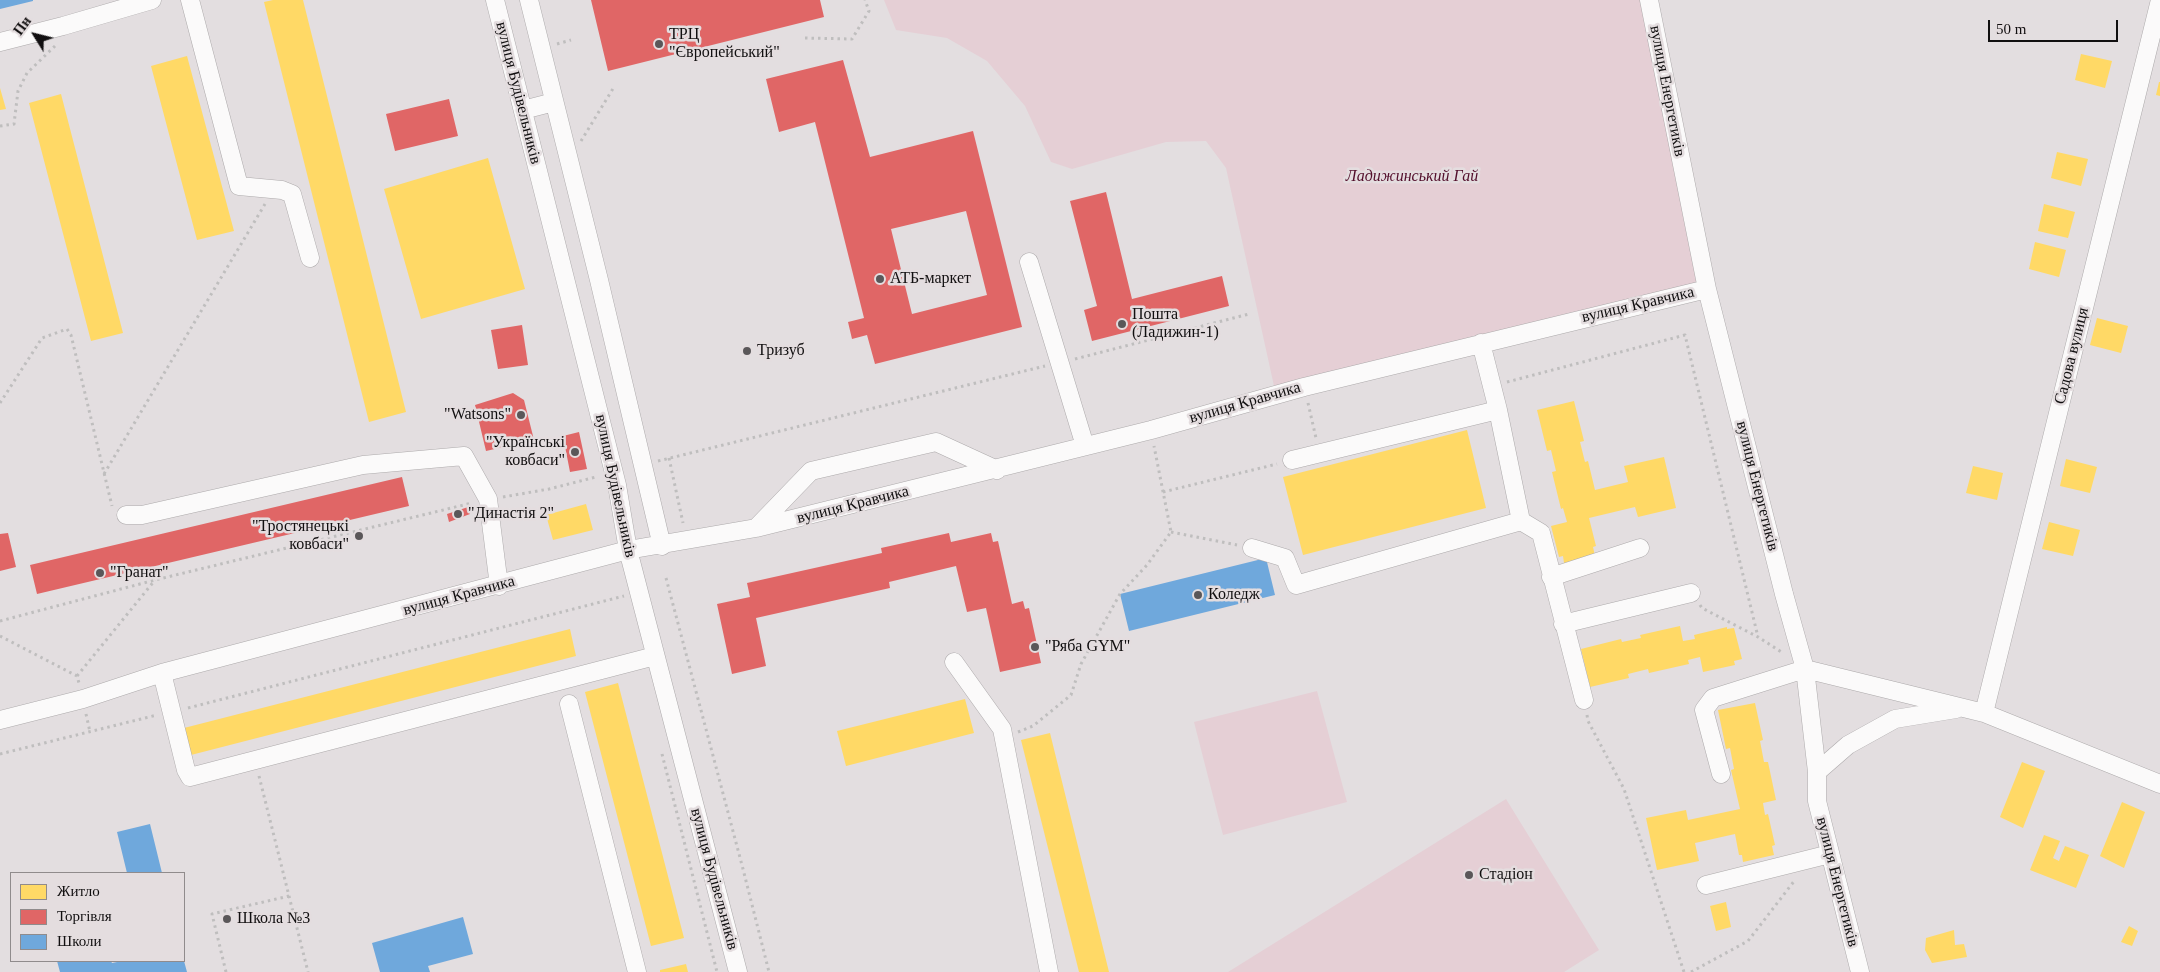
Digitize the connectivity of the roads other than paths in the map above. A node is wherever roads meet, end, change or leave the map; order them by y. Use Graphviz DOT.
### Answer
graph roads {
  1 [pos="152,0"];
  2 [pos="190,0"];
  3 [pos="495,0"];
  4 [pos="529,0"];
  5 [pos="1649,0"];
  6 [pos="2160,0"];
  7 [pos="0,42"];
  8 [pos="554,102"];
  9 [pos="523,110"];
  10 [pos="310,258"];
  11 [pos="1029,262"];
  12 [pos="1707,289"];
  13 [pos="1481,343"];
  14 [pos="1498,410"];
  15 [pos="1085,446"];
  16 [pos="1292,460"];
  17 [pos="997,470"];
  18 [pos="126,515"];
  19 [pos="1521,521"];
  20 [pos="756,528"];
  21 [pos="662,546"];
  22 [pos="1252,548"];
  23 [pos="1640,548"];
  24 [pos="628,550"];
  25 [pos="1551,577"];
  26 [pos="499,586"];
  27 [pos="1691,592"];
  28 [pos="1563,624"];
  29 [pos="656,656"];
  30 [pos="954,662"];
  31 [pos="1805,668"];
  32 [pos="162,673"];
  33 [pos="1584,700"];
  34 [pos="569,704"];
  35 [pos="1964,708"];
  36 [pos="1984,713"];
  37 [pos="0,719"];
  38 [pos="1817,772"];
  39 [pos="1721,774"];
  40 [pos="2160,784"];
  41 [pos="1830,854"];
  42 [pos="1706,885"];
  43 [pos="637,972"];
  44 [pos="738,972"];
  45 [pos="1049,972"];
  46 [pos="1860,972"];
  1 -- 7 [label="street"];
  2 -- 10 [label="street"];
  3 -- 9 [label="street, вулиця Будівельників"];
  4 -- 8 [label="street"];
  5 -- 12 [label="street, вулиця Енергетиків"];
  6 -- 36 [label="street, Садова вулиця"];
  8 -- 9 [label="street"];
  8 -- 21 [label="street"];
  9 -- 24 [label="street, вулиця Будівельників"];
  11 -- 15 [label="street"];
  12 -- 13 [label="street, вулиця Кравчика"];
  12 -- 31 [label="street, вулиця Енергетиків"];
  13 -- 14 [label="street"];
  13 -- 15 [label="street, вулиця Кравчика"];
  14 -- 16 [label="street"];
  14 -- 19 [label="street"];
  15 -- 17 [label="street, вулиця Кравчика"];
  17 -- 20 [label="street, вулиця Кравчика"];
  17 -- 20 [label="street"];
  18 -- 26 [label="street"];
  19 -- 22 [label="street"];
  19 -- 25 [label="street"];
  20 -- 21 [label="street, вулиця Кравчика"];
  21 -- 24 [label="street, вулиця Кравчика"];
  23 -- 25 [label="street"];
  24 -- 26 [label="street, вулиця Кравчика"];
  24 -- 29 [label="street, вулиця Будівельників"];
  25 -- 28 [label="street"];
  26 -- 32 [label="street, вулиця Кравчика"];
  27 -- 28 [label="street"];
  28 -- 33 [label="street"];
  29 -- 32 [label="street"];
  29 -- 44 [label="street, вулиця Будівельників"];
  30 -- 45 [label="street"];
  31 -- 35 [label="street"];
  31 -- 38 [label="street, вулиця Енергетиків"];
  31 -- 39 [label="street"];
  32 -- 37 [label="street, вулиця Кравчика"];
  34 -- 43 [label="street"];
  35 -- 36 [label="street"];
  35 -- 38 [label="street"];
  36 -- 40 [label="street"];
  38 -- 41 [label="street, вулиця Енергетиків"];
  41 -- 42 [label="street"];
  41 -- 46 [label="street, вулиця Енергетиків"];
}
